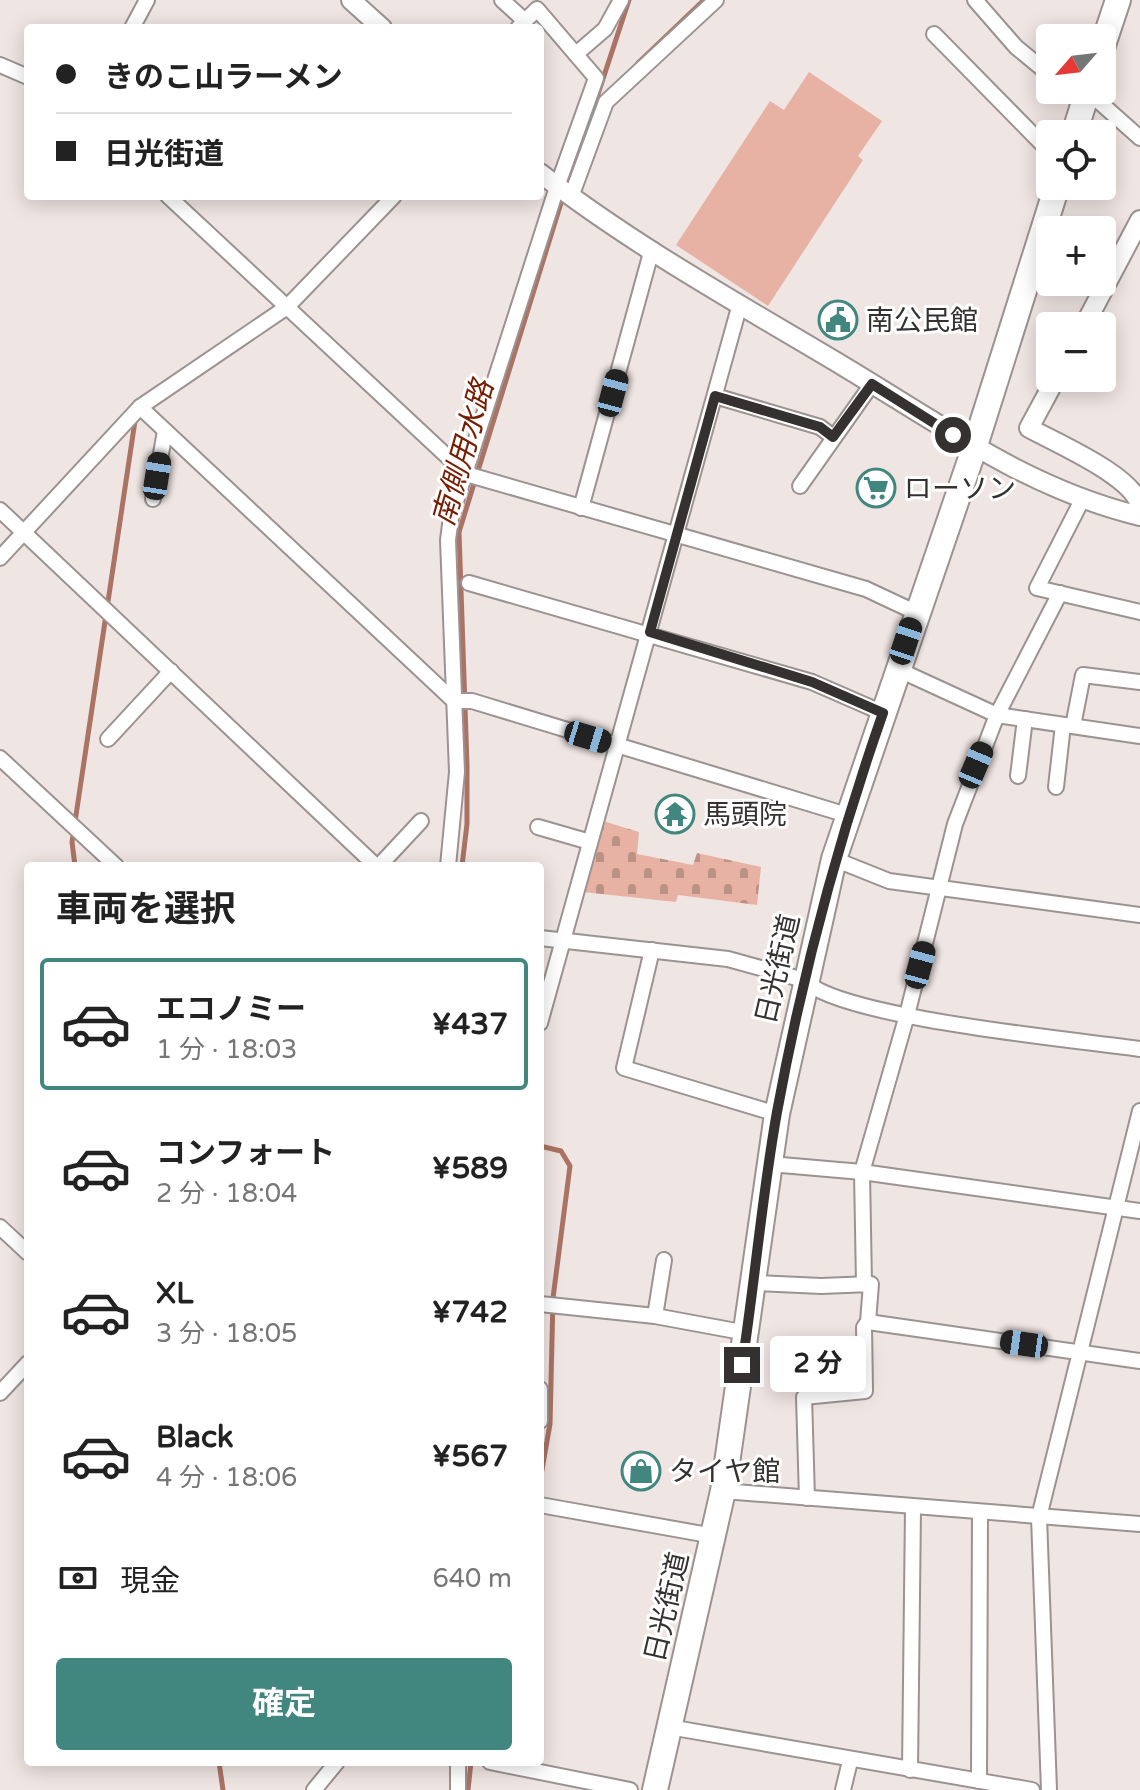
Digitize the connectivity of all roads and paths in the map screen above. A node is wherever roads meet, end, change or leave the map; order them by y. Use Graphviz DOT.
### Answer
graph roads {
  1 [pos="147,0"];
  2 [pos="351,0"];
  3 [pos="502,0"];
  4 [pos="621,0"];
  5 [pos="716,0"];
  6 [pos="975,0"];
  7 [pos="1118,0"];
  8 [pos="134,24"];
  9 [pos="378,24"];
  10 [pos="522,24"];
  11 [pos="1110,24"];
  12 [pos="934,34"];
  13 [pos="576,54"];
  14 [pos="1036,63"];
  15 [pos="0,65"];
  16 [pos="24,75"];
  17 [pos="1102,104"];
  18 [pos="1036,138"];
  19 [pos="1140,138"];
  20 [pos="544,176"];
  21 [pos="564,192"];
  22 [pos="172,200"];
  23 [pos="390,200"];
  24 [pos="1053,200"];
  25 [pos="1140,220"];
  26 [pos="652,249"];
  27 [pos="740,304"];
  28 [pos="287,307"];
  29 [pos="1091,312"];
  30 [pos="872,384"];
  31 [pos="1048,392"];
  32 [pos="715,396"];
  33 [pos="140,407"];
  34 [pos="165,431"];
  35 [pos="833,437"];
  36 [pos="974,449"];
  37 [pos="474,476"];
  38 [pos="800,486"];
  39 [pos="153,499"];
  40 [pos="1082,500"];
  41 [pos="1140,507"];
  42 [pos="581,508"];
  43 [pos="0,510"];
  44 [pos="1140,516"];
  45 [pos="24,532"];
  46 [pos="676,534"];
  47 [pos="0,558"];
  48 [pos="469,583"];
  49 [pos="1060,593"];
  50 [pos="915,612"];
  51 [pos="1140,612"];
  52 [pos="650,632"];
  53 [pos="897,669"];
  54 [pos="171,671"];
  55 [pos="1140,682"];
  56 [pos="462,701"];
  57 [pos="883,713"];
  58 [pos="997,715"];
  59 [pos="1025,719"];
  60 [pos="1068,725"];
  61 [pos="1140,736"];
  62 [pos="108,739"];
  63 [pos="617,745"];
  64 [pos="0,758"];
  65 [pos="1018,776"];
  66 [pos="1056,787"];
  67 [pos="847,815"];
  68 [pos="421,821"];
  69 [pos="538,827"];
  70 [pos="590,842"];
  71 [pos="834,859"];
  72 [pos="112,862"];
  73 [pos="373,862"];
  74 [pos="381,862"];
  75 [pos="448,862"];
  76 [pos="940,889"];
  77 [pos="1140,915"];
  78 [pos="544,938"];
  79 [pos="563,940"];
  80 [pos="652,950"];
  81 [pos="804,980"];
  82 [pos="544,1009"];
  83 [pos="907,1015"];
  84 [pos="1140,1049"];
  85 [pos="1140,1111"];
  86 [pos="777,1114"];
  87 [pos="770,1164"];
  88 [pos="862,1172"];
  89 [pos="1116,1208"];
  90 [pos="1140,1211"];
  91 [pos="0,1227"];
  92 [pos="24,1249"];
  93 [pos="664,1260"];
  94 [pos="754,1283"];
  95 [pos="864,1284"];
  96 [pos="549,1305"];
  97 [pos="655,1316"];
  98 [pos="868,1322"];
  99 [pos="747,1333"];
  100 [pos="1080,1352"];
  101 [pos="1140,1361"];
  102 [pos="24,1367"];
  103 [pos="0,1393"];
  104 [pos="723,1491"];
  105 [pos="807,1498"];
  106 [pos="544,1506"];
  107 [pos="913,1508"];
  108 [pos="980,1512"];
  109 [pos="1039,1517"];
  110 [pos="1140,1524"];
  111 [pos="714,1536"];
  112 [pos="669,1727"];
  113 [pos="850,1761"];
  114 [pos="334,1766"];
  115 [pos="458,1766"];
  116 [pos="510,1766"];
  117 [pos="910,1770"];
  118 [pos="979,1781"];
  119 [pos="314,1790"];
  120 [pos="458,1790"];
  121 [pos="630,1790"];
  122 [pos="655,1790"];
  123 [pos="843,1790"];
  124 [pos="1032,1790"];
  125 [pos="1049,1790"];
  1 -- 8 [label="street"];
  2 -- 9 [label="street"];
  3 -- 10 [label="street"];
  4 -- 13 [label="street"];
  5 -- 21 [label="street"];
  6 -- 14 [label="street"];
  7 -- 11 [label="highway"];
  10 -- 13 [label="street"];
  12 -- 18 [label="street"];
  13 -- 21 [label="street"];
  15 -- 16 [label="street"];
  17 -- 19 [label="street"];
  20 -- 21 [label="street"];
  21 -- 26 [label="street"];
  21 -- 37 [label="street"];
  22 -- 28 [label="street"];
  23 -- 28 [label="street"];
  24 -- 36 [label="highway, 日光街道"];
  25 -- 29 [label="street"];
  26 -- 27 [label="street"];
  26 -- 42 [label="street"];
  27 -- 30 [label="street"];
  27 -- 32 [label="street"];
  28 -- 33 [label="street"];
  28 -- 37 [label="street"];
  30 -- 35 [label="street"];
  30 -- 36 [label="street"];
  31 -- 41 [label="street"];
  32 -- 35 [label="street"];
  32 -- 46 [label="street"];
  33 -- 34 [label="street"];
  33 -- 45 [label="street"];
  34 -- 39 [label="street"];
  34 -- 56 [label="street"];
  35 -- 38 [label="street"];
  36 -- 40 [label="street"];
  36 -- 50 [label="highway, 日光街道"];
  37 -- 42 [label="street"];
  37 -- 56 [label="street"];
  40 -- 44 [label="street"];
  40 -- 49 [label="street"];
  42 -- 46 [label="street"];
  43 -- 45 [label="street"];
  45 -- 47 [label="street"];
  45 -- 54 [label="street"];
  46 -- 50 [label="street"];
  46 -- 52 [label="street"];
  48 -- 52 [label="street"];
  49 -- 51 [label="street"];
  49 -- 58 [label="street"];
  50 -- 53 [label="highway, 日光街道"];
  52 -- 57 [label="street"];
  52 -- 63 [label="street"];
  53 -- 57 [label="highway, 日光街道"];
  53 -- 58 [label="street"];
  54 -- 62 [label="street"];
  54 -- 73 [label="street"];
  55 -- 60 [label="street"];
  56 -- 63 [label="street"];
  56 -- 75 [label="street"];
  57 -- 67 [label="highway, 日光街道"];
  58 -- 59 [label="street"];
  58 -- 76 [label="street"];
  59 -- 60 [label="street"];
  59 -- 65 [label="street"];
  60 -- 61 [label="street"];
  60 -- 66 [label="street"];
  63 -- 67 [label="street"];
  63 -- 70 [label="street"];
  64 -- 72 [label="street"];
  67 -- 71 [label="highway, 日光街道"];
  68 -- 74 [label="street"];
  69 -- 70 [label="street"];
  70 -- 79 [label="street"];
  71 -- 76 [label="street"];
  71 -- 81 [label="highway, 日光街道"];
  76 -- 77 [label="street"];
  76 -- 83 [label="street"];
  78 -- 79 [label="street"];
  79 -- 80 [label="street"];
  79 -- 82 [label="street"];
  80 -- 81 [label="street"];
  80 -- 86 [label="street"];
  81 -- 83 [label="street"];
  81 -- 86 [label="highway, 日光街道"];
  83 -- 84 [label="street"];
  83 -- 88 [label="street"];
  85 -- 89 [label="street"];
  86 -- 87 [label="highway, 日光街道"];
  87 -- 88 [label="street"];
  87 -- 94 [label="highway, 日光街道"];
  88 -- 89 [label="street"];
  88 -- 95 [label="street"];
  89 -- 90 [label="street"];
  89 -- 100 [label="street"];
  91 -- 92 [label="street"];
  93 -- 97 [label="street"];
  94 -- 95 [label="street"];
  94 -- 99 [label="highway, 日光街道"];
  95 -- 98 [label="street"];
  96 -- 97 [label="street"];
  97 -- 99 [label="street"];
  98 -- 100 [label="street"];
  98 -- 105 [label="street"];
  99 -- 104 [label="highway, 日光街道"];
  100 -- 101 [label="street"];
  100 -- 109 [label="street"];
  102 -- 103 [label="street"];
  104 -- 105 [label="street"];
  104 -- 111 [label="highway, 日光街道"];
  105 -- 107 [label="street"];
  106 -- 111 [label="street"];
  107 -- 108 [label="street"];
  107 -- 117 [label="street"];
  108 -- 109 [label="street"];
  108 -- 118 [label="street"];
  109 -- 110 [label="street"];
  109 -- 125 [label="street"];
  111 -- 112 [label="highway, 日光街道"];
  112 -- 113 [label="street"];
  112 -- 122 [label="highway, 日光街道"];
  113 -- 117 [label="street"];
  113 -- 123 [label="street"];
  114 -- 119 [label="street"];
  115 -- 120 [label="street"];
  116 -- 121 [label="street"];
  117 -- 118 [label="street"];
  118 -- 124 [label="street"];
}
